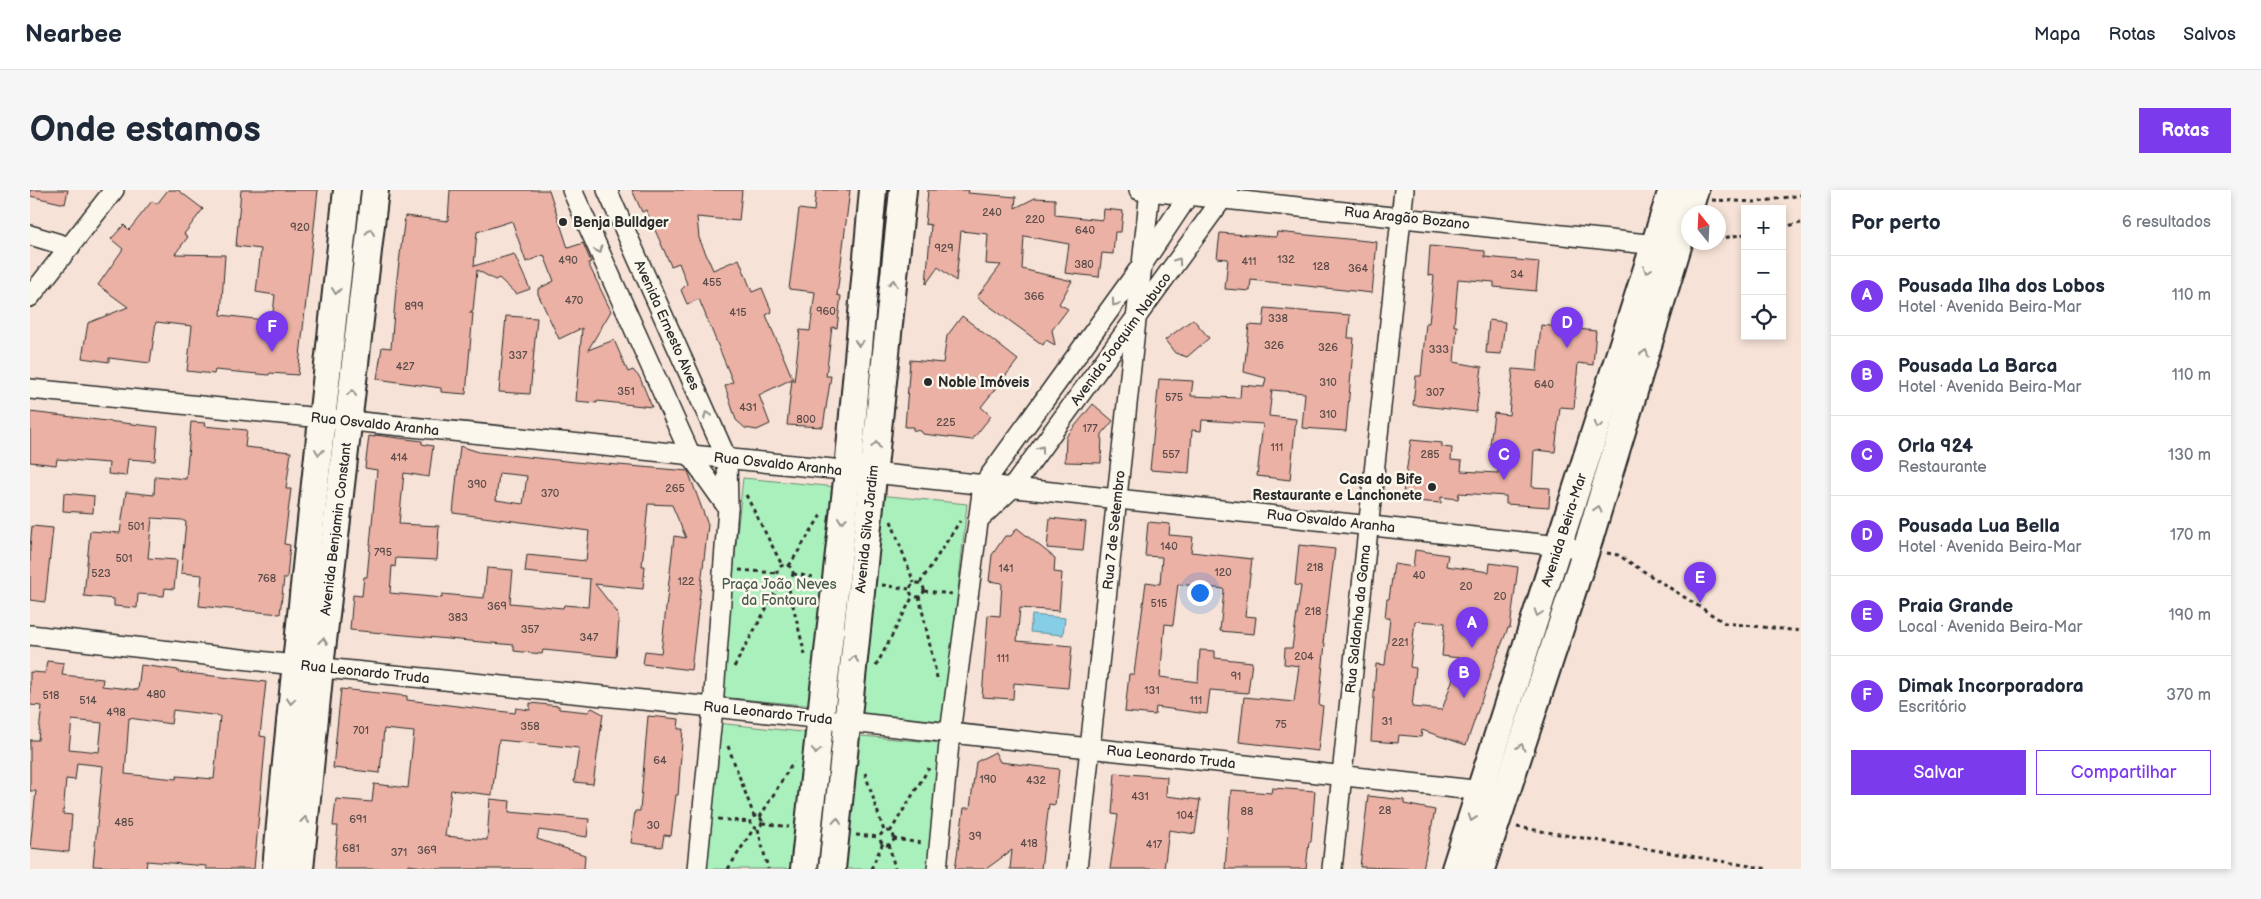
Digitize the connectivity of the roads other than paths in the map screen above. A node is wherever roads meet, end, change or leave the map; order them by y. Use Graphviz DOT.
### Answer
graph roads {
  1 [pos="114,190"];
  2 [pos="347,190"];
  3 [pos="375,190"];
  4 [pos="572,190"];
  5 [pos="607,190"];
  6 [pos="873,190"];
  7 [pos="903,190"];
  8 [pos="1146,190"];
  9 [pos="1404,190"];
  10 [pos="1190,193"];
  11 [pos="1686,193"];
  12 [pos="1226,194"];
  13 [pos="1400,218"];
  14 [pos="30,235"];
  15 [pos="1666,246"];
  16 [pos="70,247"];
  17 [pos="1142,265"];
  18 [pos="30,297"];
  19 [pos="1136,320"];
  20 [pos="30,390"];
  21 [pos="336,420"];
  22 [pos="691,456"];
  23 [pos="727,459"];
  24 [pos="848,471"];
  25 [pos="873,473"];
  26 [pos="984,485"];
  27 [pos="1012,488"];
  28 [pos="1117,499"];
  29 [pos="728,508"];
  30 [pos="970,519"];
  31 [pos="1368,525"];
  32 [pos="1560,544"];
  33 [pos="1586,550"];
  34 [pos="30,635"];
  35 [pos="294,665"];
  36 [pos="320,667"];
  37 [pos="713,707"];
  38 [pos="820,719"];
  39 [pos="847,721"];
  40 [pos="950,733"];
  41 [pos="1090,748"];
  42 [pos="1343,776"];
  43 [pos="1493,792"];
  44 [pos="276,869"];
  45 [pos="300,869"];
  46 [pos="697,869"];
  47 [pos="804,869"];
  48 [pos="832,869"];
  49 [pos="937,869"];
  50 [pos="1078,869"];
  51 [pos="1332,869"];
  52 [pos="1455,869"];
  53 [pos="1481,869"];
  1 -- 16 [label="street"];
  2 -- 21 [label="street, Avenida Benjamin Constant, one-way"];
  21 -- 3 [label="street, Avenida Benjamin Constant, one-way"];
  4 -- 22 [label="street, one-way"];
  23 -- 5 [label="street, Avenida Ernesto Alves, one-way"];
  6 -- 24 [label="street, Avenida Silva Jardim, one-way"];
  25 -- 7 [label="street, Avenida Silva Jardim, one-way"];
  8 -- 10 [label="street, Rua Aragão Bozano"];
  8 -- 17 [label="street, Rua 7 de Setembro"];
  9 -- 13 [label="street, Rua Saldanha da Gama"];
  10 -- 12 [label="street, Rua Aragão Bozano"];
  10 -- 17 [label="street, Avenida Joaquim Nabuco"];
  11 -- 15 [label="street, Avenida Beira-Mar"];
  12 -- 13 [label="street, Rua Aragão Bozano"];
  19 -- 12 [label="street, Avenida Joaquim Nabuco, one-way"];
  13 -- 15 [label="street, Rua Aragão Bozano"];
  13 -- 31 [label="street, Rua Saldanha da Gama"];
  14 -- 16 [label="street"];
  15 -- 32 [label="street, Avenida Beira-Mar, one-way"];
  33 -- 15 [label="street, Avenida Beira-Mar, one-way"];
  16 -- 18 [label="street"];
  17 -- 19 [label="street, Rua 7 de Setembro"];
  17 -- 26 [label="street, Avenida Joaquim Nabuco, one-way"];
  27 -- 19 [label="street, Avenida Joaquim Nabuco, one-way"];
  19 -- 28 [label="street, Rua 7 de Setembro"];
  20 -- 21 [label="street, Rua Osvaldo Aranha"];
  21 -- 22 [label="street, Rua Osvaldo Aranha"];
  21 -- 35 [label="street, Avenida Benjamin Constant, one-way"];
  36 -- 21 [label="street, Avenida Benjamin Constant, one-way"];
  22 -- 23 [label="street, Rua Osvaldo Aranha"];
  22 -- 29 [label="street"];
  23 -- 24 [label="street, Rua Osvaldo Aranha"];
  23 -- 29 [label="street"];
  24 -- 25 [label="street, Rua Osvaldo Aranha"];
  24 -- 38 [label="street, Avenida Silva Jardim, one-way"];
  25 -- 26 [label="street, Rua Osvaldo Aranha"];
  39 -- 25 [label="street, Avenida Silva Jardim, one-way"];
  26 -- 27 [label="street, Rua Osvaldo Aranha"];
  26 -- 30 [label="street"];
  27 -- 28 [label="street, Rua Osvaldo Aranha"];
  27 -- 30 [label="street"];
  28 -- 31 [label="street, Rua Osvaldo Aranha"];
  28 -- 41 [label="street, Rua 7 de Setembro"];
  29 -- 37 [label="street"];
  30 -- 40 [label="street"];
  31 -- 32 [label="street, Rua Osvaldo Aranha"];
  31 -- 42 [label="street, Rua Saldanha da Gama"];
  32 -- 33 [label="street, Rua Osvaldo Aranha"];
  32 -- 43 [label="street, Avenida Beira-Mar, one-way"];
  43 -- 33 [label="street, Avenida Beira-Mar, one-way"];
  34 -- 35 [label="street, Rua Leonardo Truda"];
  35 -- 36 [label="street, Rua Leonardo Truda"];
  35 -- 44 [label="street, Avenida Benjamin Constant, one-way"];
  36 -- 37 [label="street, Rua Leonardo Truda"];
  45 -- 36 [label="street, Avenida Benjamin Constant, one-way"];
  37 -- 38 [label="street, Rua Leonardo Truda"];
  37 -- 46 [label="street"];
  38 -- 39 [label="street, Rua Leonardo Truda"];
  38 -- 47 [label="street, Avenida Silva Jardim, one-way"];
  39 -- 40 [label="street, Rua Leonardo Truda"];
  48 -- 39 [label="street, Avenida Silva Jardim, one-way"];
  40 -- 41 [label="street, Rua Leonardo Truda"];
  40 -- 49 [label="street"];
  41 -- 42 [label="street, Rua Leonardo Truda"];
  41 -- 50 [label="street, Rua 7 de Setembro"];
  42 -- 43 [label="street, Rua Leonardo Truda"];
  42 -- 51 [label="street, Rua Saldanha da Gama"];
  43 -- 52 [label="street, Avenida Beira-Mar, one-way"];
  43 -- 53 [label="street, Avenida Beira-Mar"];
}
